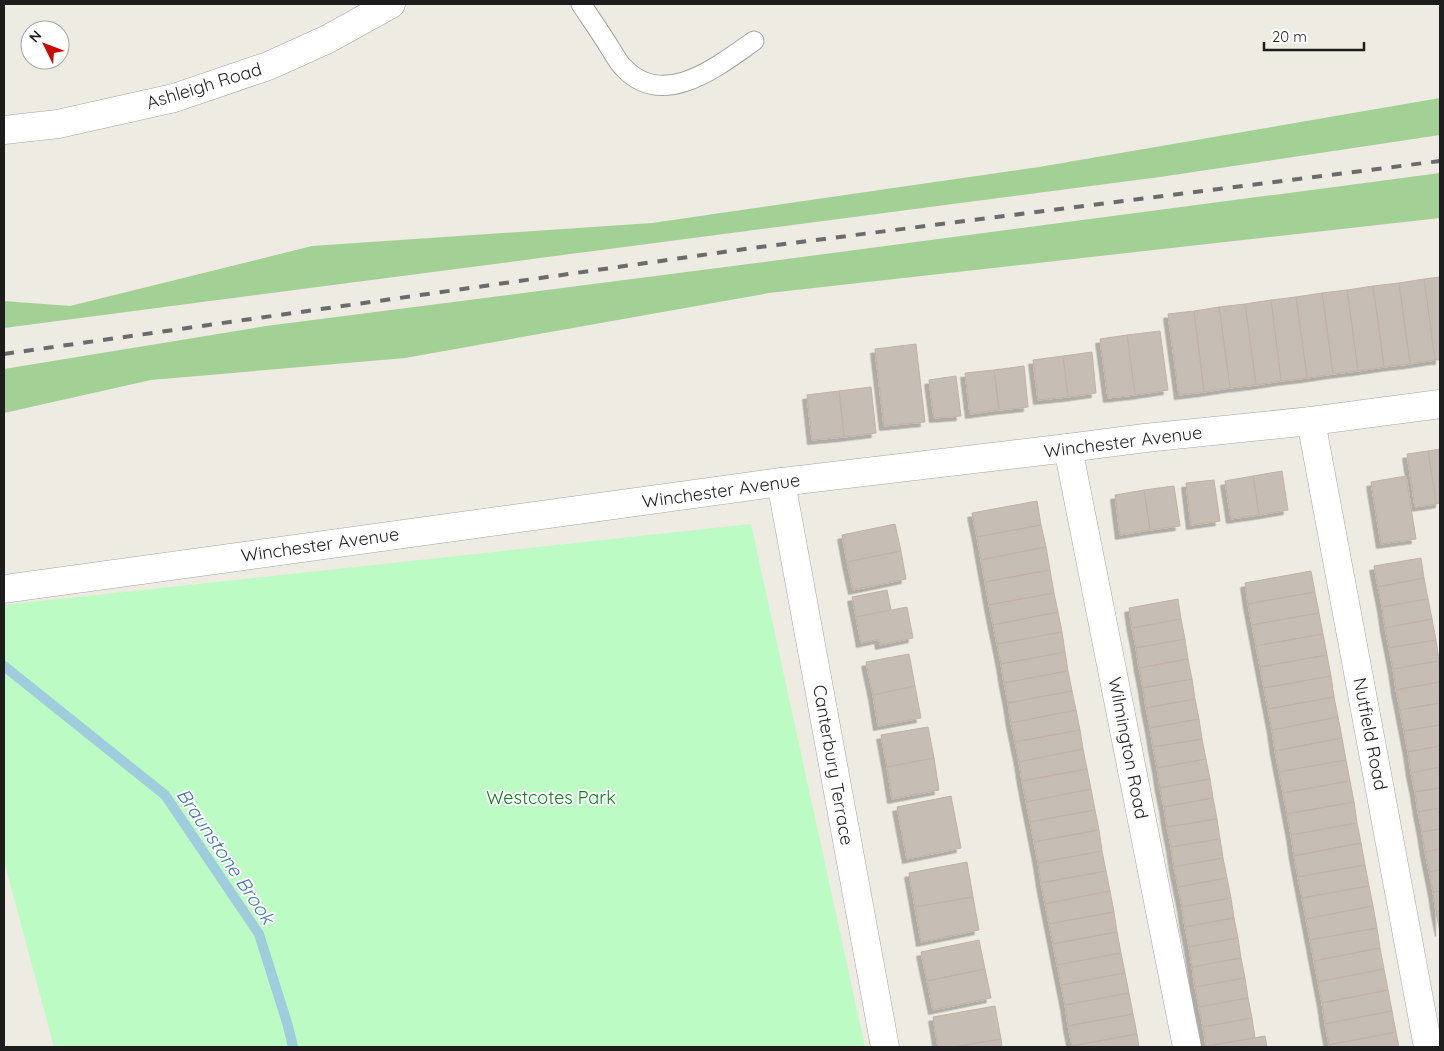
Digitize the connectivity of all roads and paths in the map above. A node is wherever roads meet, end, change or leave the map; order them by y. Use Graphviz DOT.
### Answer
graph roads {
  1 [pos="391,4"];
  2 [pos="581,4"];
  3 [pos="754,41"];
  4 [pos="4,130"];
  5 [pos="1440,404"];
  6 [pos="1311,421"];
  7 [pos="1068,448"];
  8 [pos="781,482"];
  9 [pos="4,589"];
  10 [pos="885,1047"];
  11 [pos="1187,1047"];
  12 [pos="1428,1047"];
  1 -- 4 [label="street, Ashleigh Road"];
  2 -- 3 [label="lane"];
  5 -- 6 [label="street, Winchester Avenue"];
  6 -- 7 [label="street, Winchester Avenue"];
  6 -- 12 [label="street, Nutfield Road"];
  7 -- 8 [label="street, Winchester Avenue"];
  7 -- 11 [label="street, Wilmington Road"];
  8 -- 9 [label="street, Winchester Avenue"];
  8 -- 10 [label="street, Canterbury Terrace"];
}
